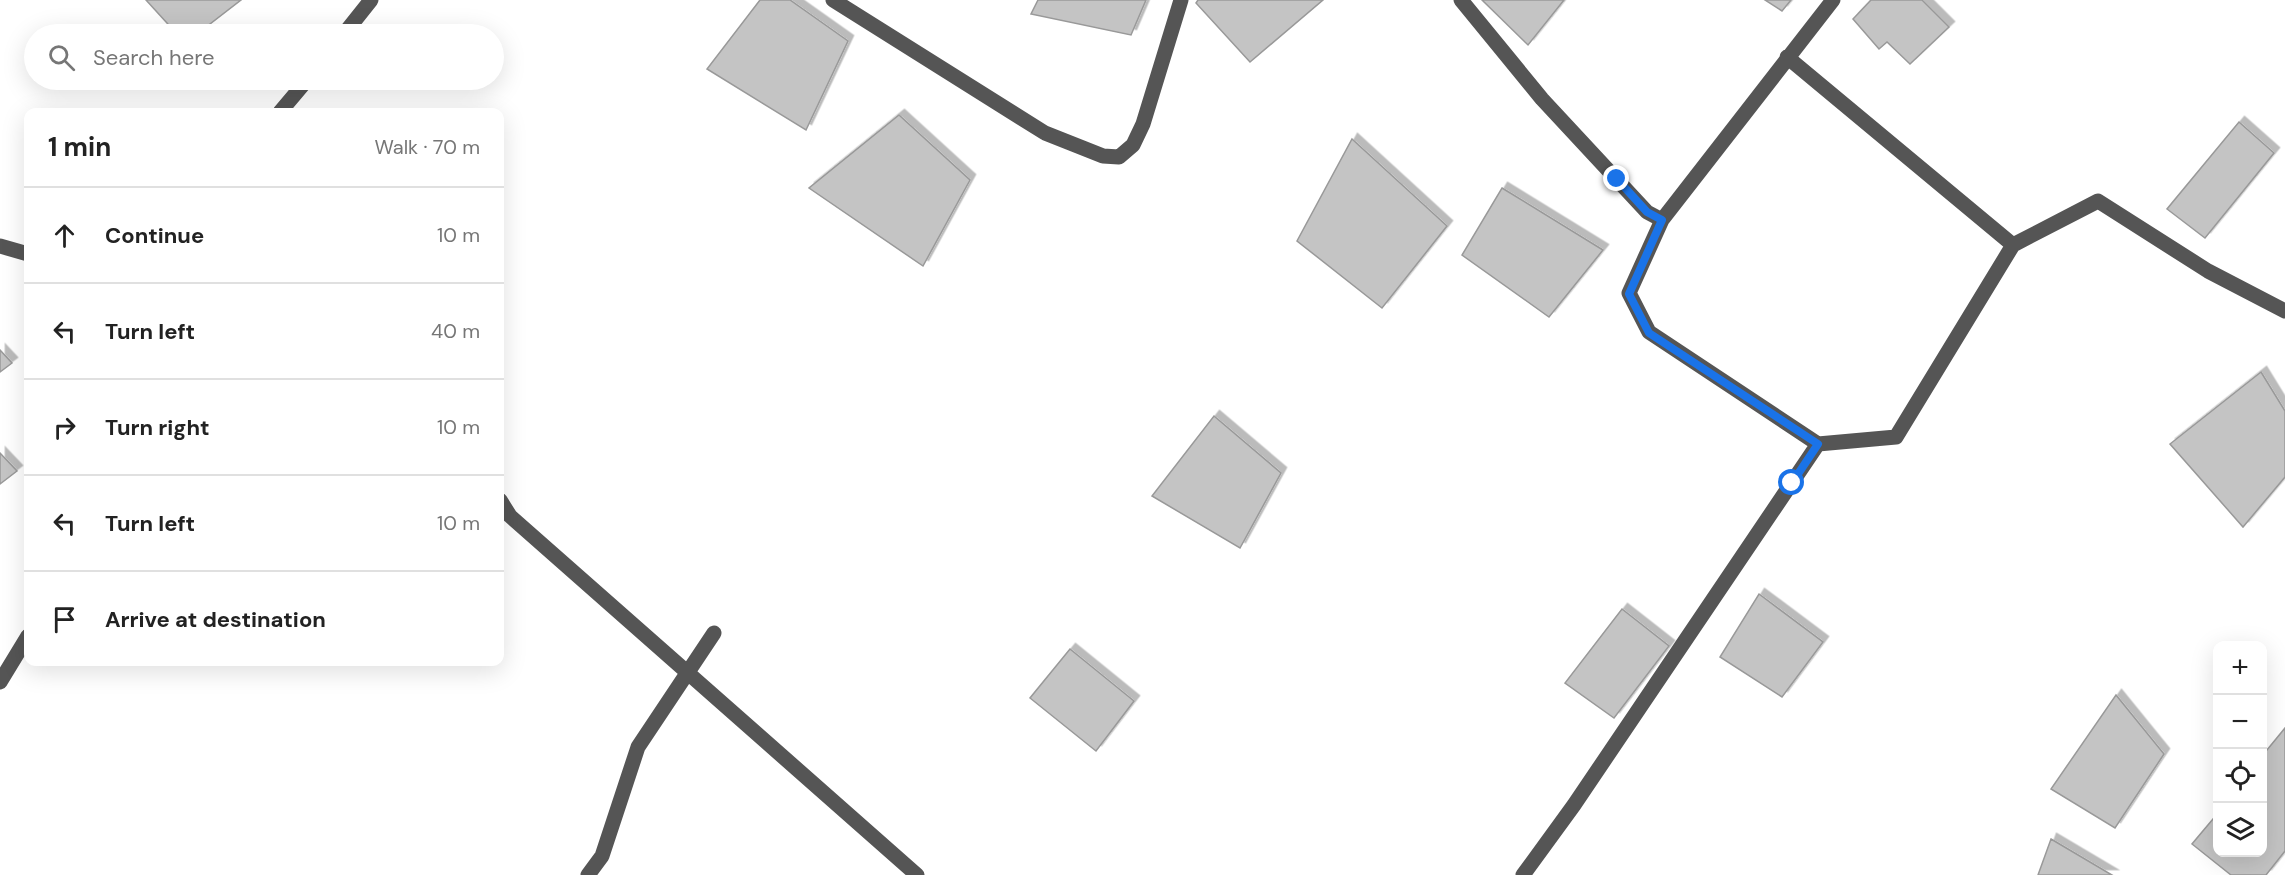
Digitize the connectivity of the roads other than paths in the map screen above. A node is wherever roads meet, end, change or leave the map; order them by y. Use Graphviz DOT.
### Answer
graph roads {
  1 [pos="371,0"];
  2 [pos="832,0"];
  3 [pos="1181,0"];
  4 [pos="1461,0"];
  5 [pos="1833,0"];
  6 [pos="352,24"];
  7 [pos="1787,57"];
  8 [pos="299,90"];
  9 [pos="283,108"];
  10 [pos="1662,220"];
  11 [pos="2013,245"];
  12 [pos="0,246"];
  13 [pos="24,253"];
  14 [pos="2285,311"];
  15 [pos="1818,444"];
  16 [pos="504,506"];
  17 [pos="714,633"];
  18 [pos="24,643"];
  19 [pos="687,673"];
  20 [pos="0,682"];
  21 [pos="588,875"];
  22 [pos="917,875"];
  23 [pos="1523,875"];
  1 -- 6 [label="street"];
  2 -- 3 [label="street"];
  4 -- 10 [label="street"];
  5 -- 7 [label="street"];
  7 -- 10 [label="street"];
  7 -- 11 [label="street"];
  8 -- 9 [label="street"];
  10 -- 15 [label="street"];
  11 -- 14 [label="street"];
  11 -- 15 [label="street"];
  12 -- 13 [label="street"];
  15 -- 23 [label="street"];
  16 -- 19 [label="street"];
  17 -- 19 [label="street"];
  18 -- 20 [label="street"];
  19 -- 21 [label="street"];
  19 -- 22 [label="street"];
}
